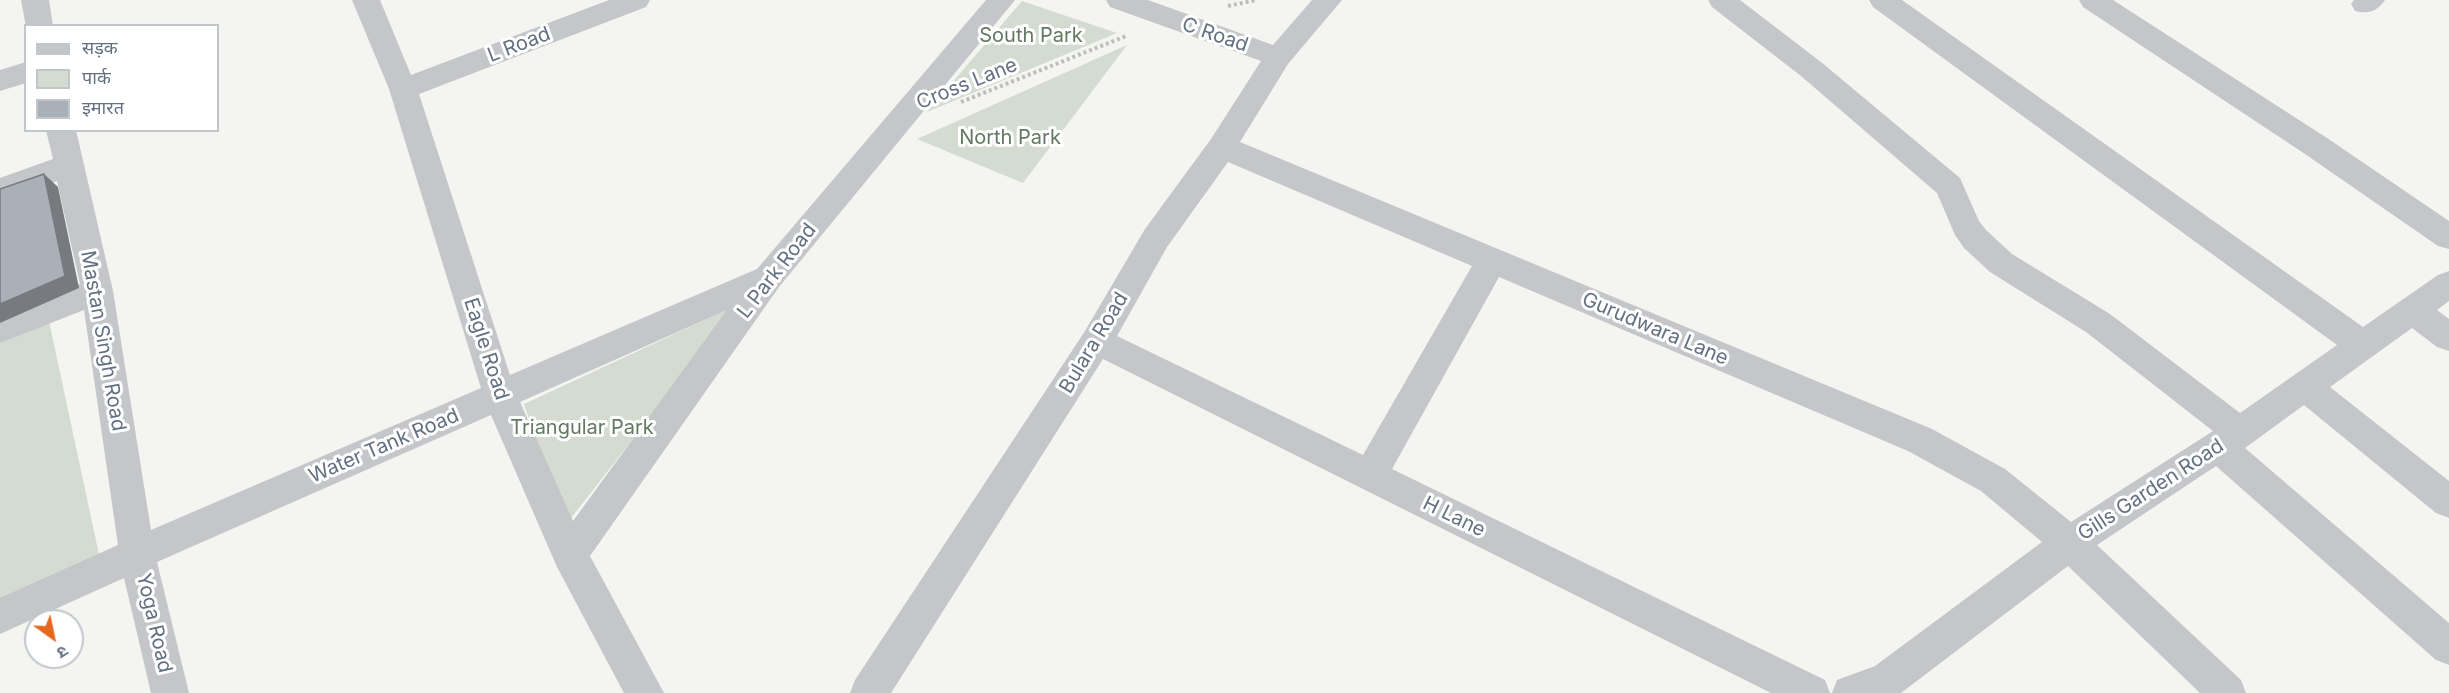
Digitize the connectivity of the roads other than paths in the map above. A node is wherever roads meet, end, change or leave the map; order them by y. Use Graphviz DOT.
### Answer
graph roads {
  1 [pos="35,0"];
  2 [pos="366,0"];
  3 [pos="636,0"];
  4 [pos="1001,0"];
  5 [pos="1120,0"];
  6 [pos="1329,0"];
  7 [pos="1722,0"];
  8 [pos="1883,0"];
  9 [pos="2093,0"];
  10 [pos="39,24"];
  11 [pos="1278,57"];
  12 [pos="24,73"];
  13 [pos="0,81"];
  14 [pos="403,89"];
  15 [pos="61,132"];
  16 [pos="1222,147"];
  17 [pos="69,165"];
  18 [pos="0,190"];
  19 [pos="2449,237"];
  20 [pos="1492,260"];
  21 [pos="768,278"];
  22 [pos="2449,284"];
  23 [pos="97,291"];
  24 [pos="2412,310"];
  25 [pos="0,330"];
  26 [pos="2449,337"];
  27 [pos="1097,341"];
  28 [pos="2362,345"];
  29 [pos="2304,386"];
  30 [pos="500,396"];
  31 [pos="2229,439"];
  32 [pos="1370,475"];
  33 [pos="2449,502"];
  34 [pos="2070,543"];
  35 [pos="137,554"];
  36 [pos="570,555"];
  37 [pos="0,616"];
  38 [pos="2449,647"];
  39 [pos="1878,689"];
  40 [pos="170,693"];
  41 [pos="645,693"];
  42 [pos="869,693"];
  43 [pos="1811,693"];
  44 [pos="2227,693"];
  1 -- 10 [label="street"];
  2 -- 14 [label="street, Eagle Road"];
  3 -- 14 [label="street, L Road"];
  4 -- 21 [label="street, L Park Road"];
  5 -- 11 [label="street, C Road"];
  6 -- 11 [label="street, Bulara Road"];
  7 -- 31 [label="street"];
  8 -- 28 [label="street"];
  9 -- 19 [label="street"];
  11 -- 16 [label="street, Bulara Road"];
  12 -- 13 [label="street"];
  14 -- 30 [label="street, Eagle Road"];
  15 -- 17 [label="street, Mastan Singh Road"];
  16 -- 20 [label="street, Gurudwara Lane"];
  16 -- 27 [label="street, Bulara Road"];
  17 -- 18 [label="street"];
  17 -- 23 [label="street, Mastan Singh Road"];
  20 -- 32 [label="street"];
  20 -- 34 [label="street, Gurudwara Lane"];
  21 -- 30 [label="street, Water Tank Road"];
  21 -- 36 [label="street, L Park Road"];
  22 -- 24 [label="street, Gills Garden Road"];
  23 -- 25 [label="street"];
  23 -- 35 [label="street, Mastan Singh Road"];
  24 -- 26 [label="street"];
  24 -- 28 [label="street, Gills Garden Road"];
  27 -- 32 [label="street, H Lane"];
  27 -- 42 [label="street, Bulara Road"];
  28 -- 29 [label="street, Gills Garden Road"];
  29 -- 31 [label="street, Gills Garden Road"];
  29 -- 33 [label="street"];
  30 -- 35 [label="street, Water Tank Road"];
  30 -- 36 [label="street, Eagle Road"];
  31 -- 34 [label="street, Gills Garden Road"];
  31 -- 38 [label="street"];
  32 -- 43 [label="street, H Lane"];
  34 -- 39 [label="street, Gills Garden Road"];
  34 -- 44 [label="street, Gurudwara Lane"];
  35 -- 37 [label="street, Water Tank Road"];
  35 -- 40 [label="street, Yoga Road"];
  36 -- 41 [label="street, Eagle Road"];
}
